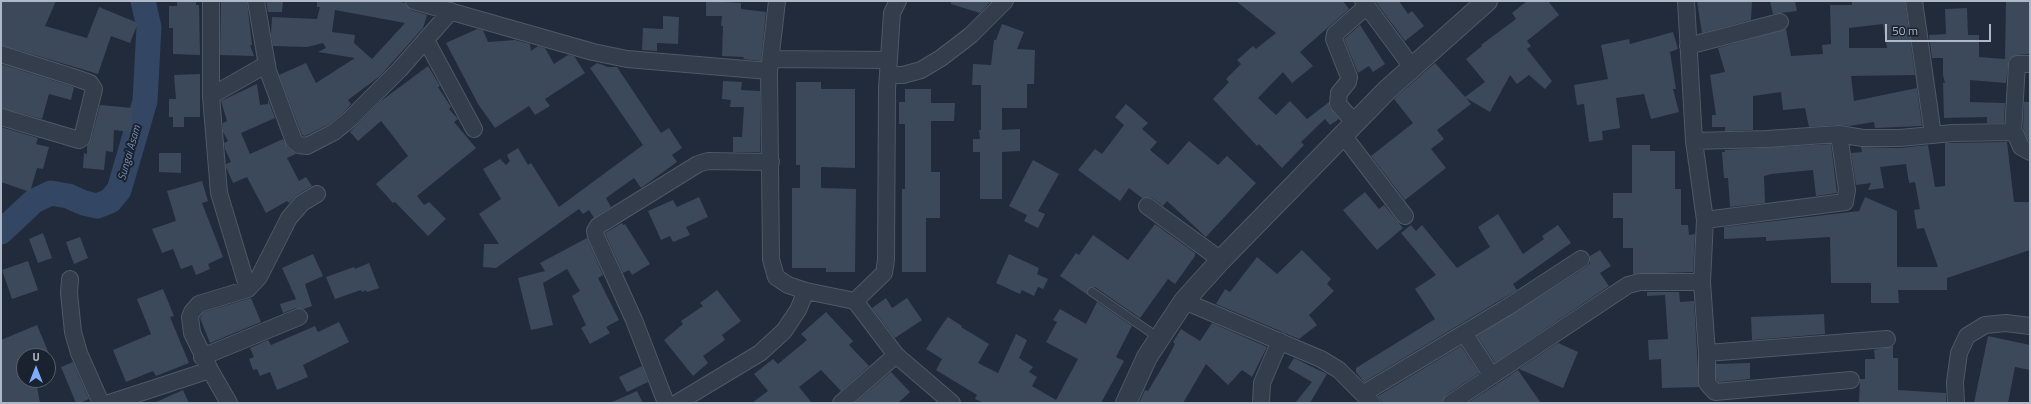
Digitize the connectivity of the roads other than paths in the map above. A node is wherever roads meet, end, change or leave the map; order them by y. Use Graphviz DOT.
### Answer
graph roads {
  1 [pos="211,1"];
  2 [pos="256,1"];
  3 [pos="414,1"];
  4 [pos="777,1"];
  5 [pos="898,1"];
  6 [pos="1005,1"];
  7 [pos="1487,1"];
  8 [pos="1686,1"];
  9 [pos="1914,1"];
  10 [pos="1365,4"];
  11 [pos="451,11"];
  12 [pos="1780,22"];
  13 [pos="426,40"];
  14 [pos="1688,46"];
  15 [pos="1,54"];
  16 [pos="267,64"];
  17 [pos="2030,64"];
  18 [pos="770,65"];
  19 [pos="1412,67"];
  20 [pos="888,68"];
  21 [pos="211,96"];
  22 [pos="1,117"];
  23 [pos="474,129"];
  24 [pos="1349,129"];
  25 [pos="2013,132"];
  26 [pos="1839,134"];
  27 [pos="1933,135"];
  28 [pos="1694,141"];
  29 [pos="2030,152"];
  30 [pos="771,162"];
  31 [pos="317,194"];
  32 [pos="1147,206"];
  33 [pos="1404,216"];
  34 [pos="1705,220"];
  35 [pos="1581,259"];
  36 [pos="1221,260"];
  37 [pos="70,279"];
  38 [pos="1702,282"];
  39 [pos="248,289"];
  40 [pos="806,291"];
  41 [pos="1092,292"];
  42 [pos="855,301"];
  43 [pos="1184,301"];
  44 [pos="299,317"];
  45 [pos="2030,326"];
  46 [pos="1464,333"];
  47 [pos="1160,338"];
  48 [pos="1886,340"];
  49 [pos="1280,341"];
  50 [pos="1707,353"];
  51 [pos="896,355"];
  52 [pos="206,364"];
  53 [pos="1492,376"];
  54 [pos="1851,380"];
  55 [pos="1368,398"];
  56 [pos="101,403"];
  57 [pos="109,403"];
  58 [pos="229,403"];
  59 [pos="666,403"];
  60 [pos="677,403"];
  61 [pos="841,403"];
  62 [pos="952,403"];
  63 [pos="1126,403"];
  64 [pos="1261,403"];
  65 [pos="1451,403"];
  66 [pos="1956,403"];
  1 -- 21 [label="street"];
  2 -- 16 [label="street"];
  3 -- 11 [label="street"];
  4 -- 18 [label="street"];
  5 -- 20 [label="street"];
  6 -- 20 [label="street"];
  7 -- 19 [label="street"];
  8 -- 14 [label="street"];
  9 -- 27 [label="street"];
  10 -- 19 [label="street"];
  10 -- 24 [label="street"];
  11 -- 13 [label="street"];
  11 -- 18 [label="street"];
  12 -- 14 [label="street"];
  13 -- 16 [label="street"];
  13 -- 23 [label="street"];
  14 -- 28 [label="street"];
  15 -- 22 [label="street"];
  16 -- 21 [label="street"];
  17 -- 25 [label="street"];
  18 -- 20 [label="street"];
  18 -- 30 [label="street"];
  19 -- 24 [label="street"];
  20 -- 42 [label="street"];
  21 -- 39 [label="street"];
  24 -- 33 [label="street"];
  24 -- 36 [label="street"];
  25 -- 27 [label="street"];
  25 -- 29 [label="street"];
  26 -- 27 [label="street"];
  26 -- 28 [label="street"];
  26 -- 34 [label="street"];
  28 -- 34 [label="street"];
  30 -- 40 [label="street"];
  30 -- 59 [label="street"];
  31 -- 39 [label="street"];
  32 -- 36 [label="street"];
  34 -- 38 [label="street"];
  35 -- 46 [label="street"];
  36 -- 43 [label="street"];
  37 -- 56 [label="street"];
  38 -- 50 [label="street"];
  38 -- 53 [label="street"];
  39 -- 52 [label="street"];
  40 -- 42 [label="street"];
  40 -- 60 [label="street"];
  41 -- 47 [label="lane"];
  42 -- 51 [label="street"];
  43 -- 47 [label="street"];
  43 -- 49 [label="street"];
  44 -- 52 [label="street"];
  45 -- 66 [label="street"];
  46 -- 53 [label="street"];
  46 -- 55 [label="street"];
  47 -- 63 [label="street"];
  48 -- 50 [label="street"];
  49 -- 55 [label="street"];
  49 -- 64 [label="street"];
  50 -- 54 [label="street"];
  51 -- 61 [label="street"];
  51 -- 62 [label="street"];
  52 -- 57 [label="street"];
  52 -- 58 [label="street"];
  53 -- 65 [label="street"];
}
